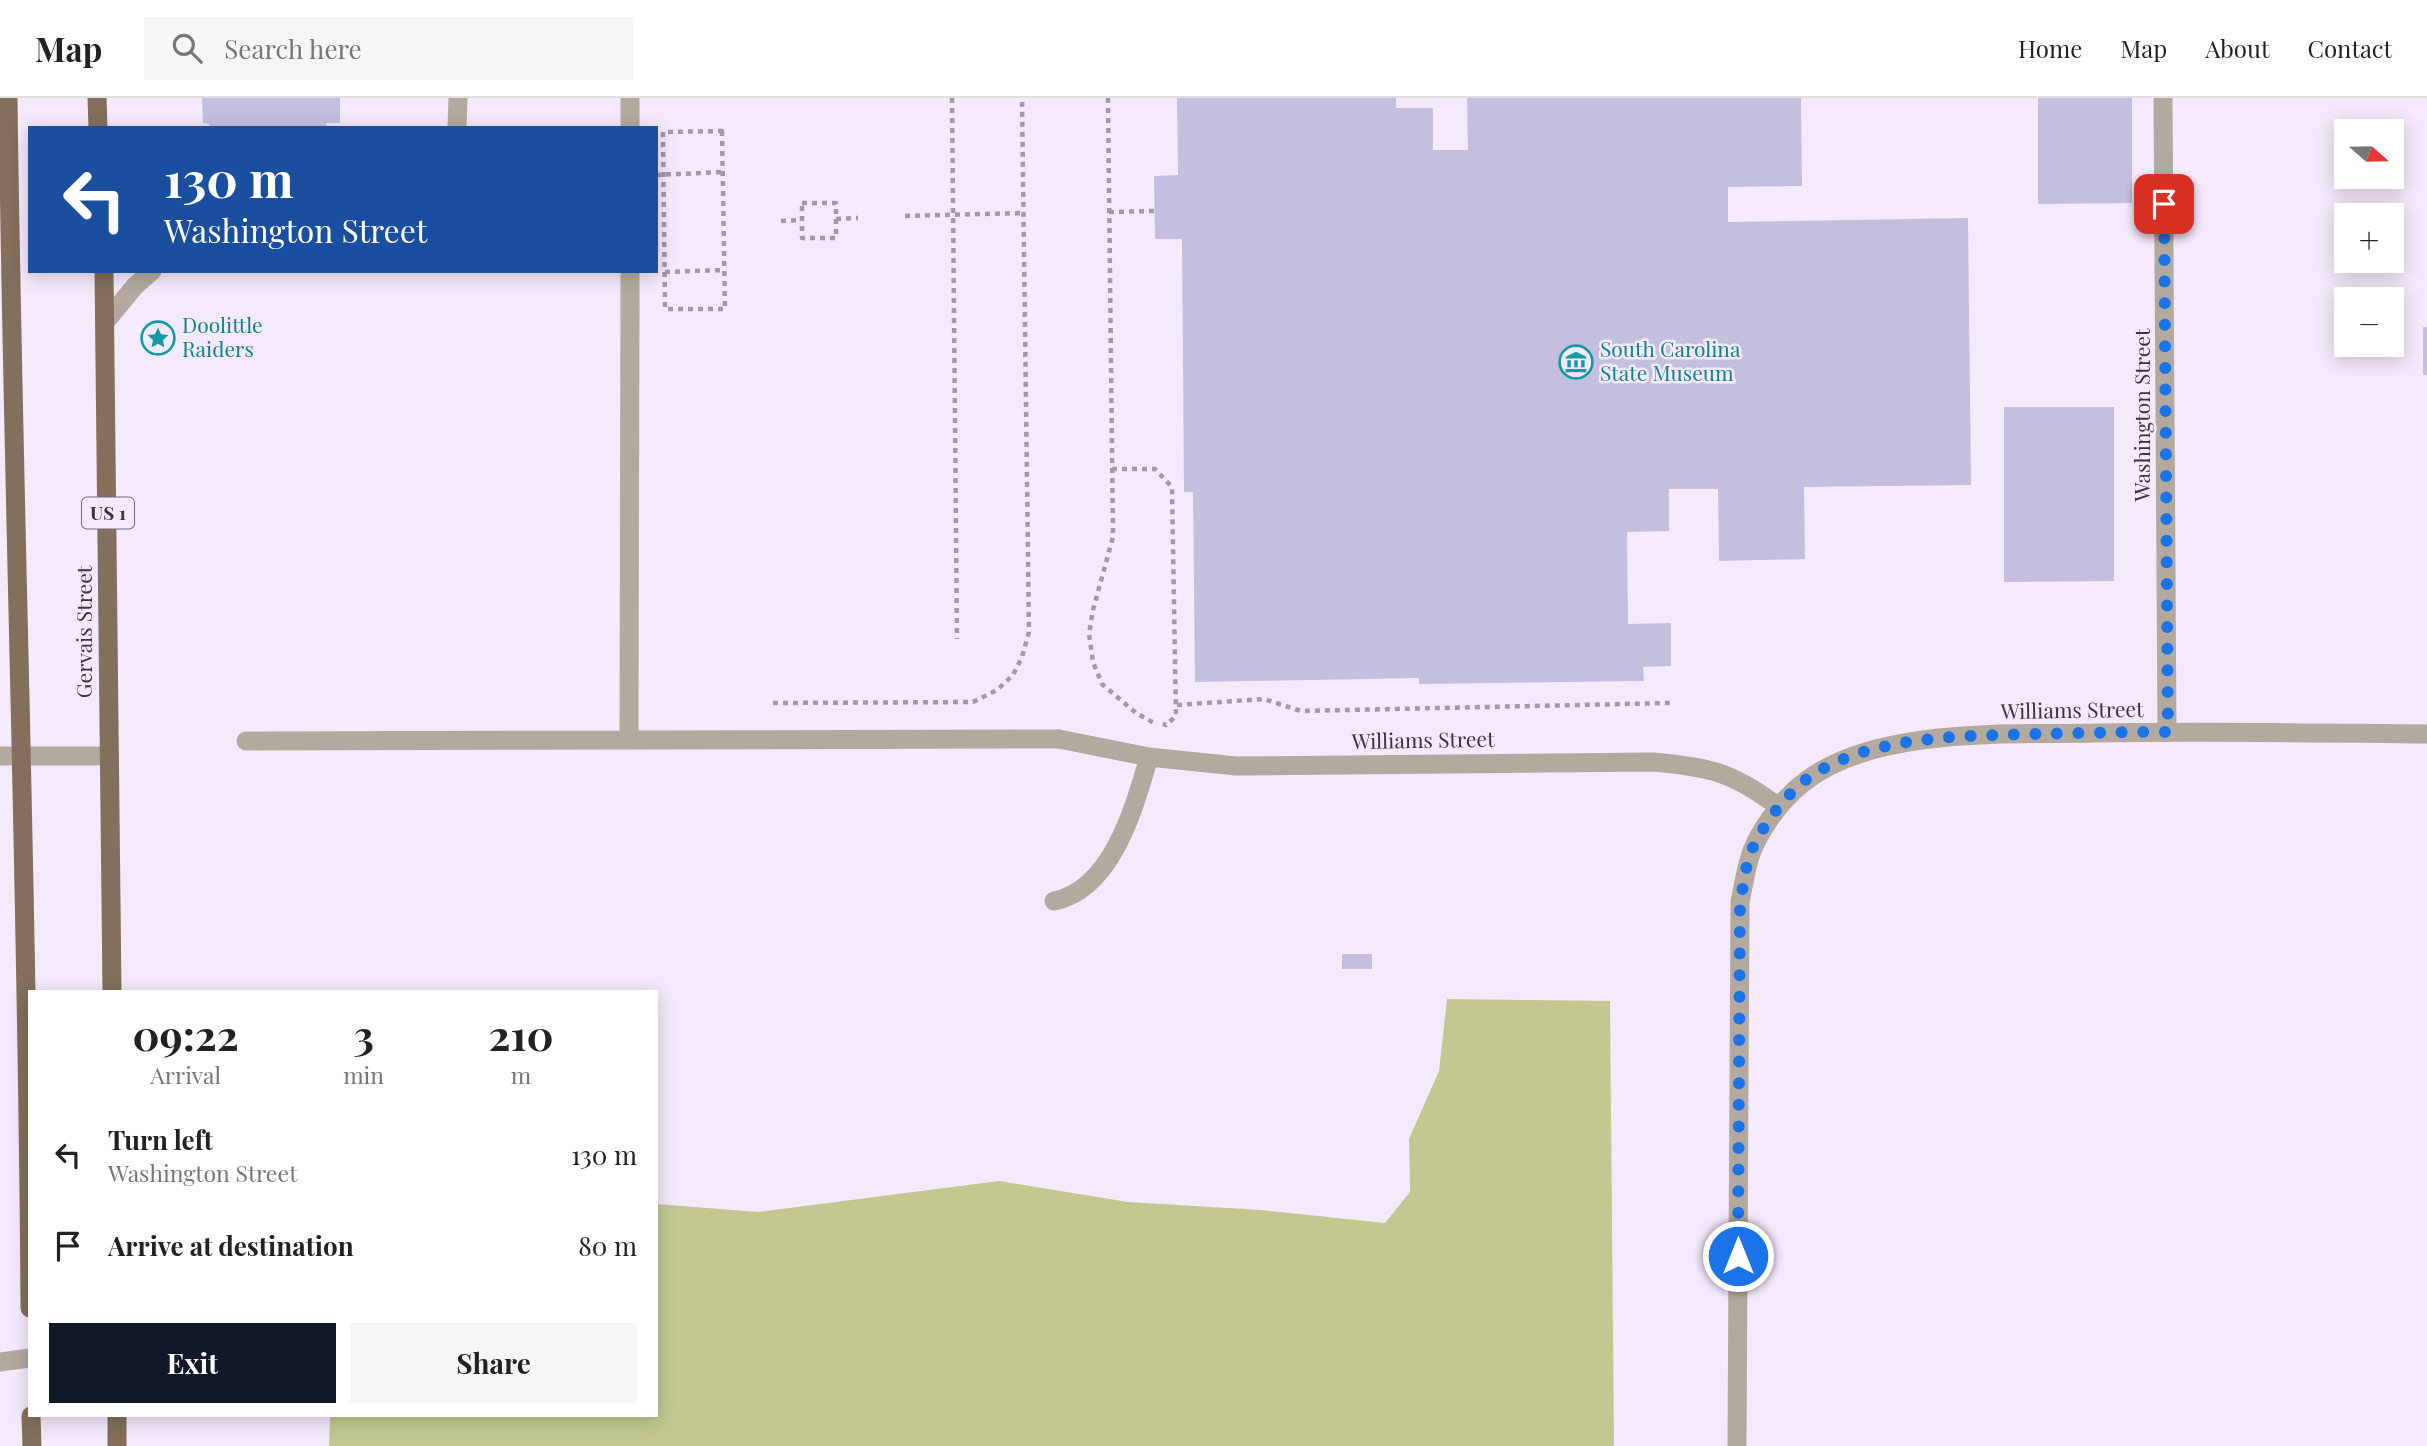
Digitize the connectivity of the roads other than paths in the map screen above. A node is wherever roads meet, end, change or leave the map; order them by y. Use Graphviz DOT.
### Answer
graph roads {
  1 [pos="8,98"];
  2 [pos="97,98"];
  3 [pos="457,98"];
  4 [pos="630,98"];
  5 [pos="2163,98"];
  6 [pos="100,125"];
  7 [pos="457,126"];
  8 [pos="630,126"];
  9 [pos="104,273"];
  10 [pos="150,273"];
  11 [pos="630,273"];
  12 [pos="106,321"];
  13 [pos="2168,732"];
  14 [pos="2427,734"];
  15 [pos="629,740"];
  16 [pos="246,741"];
  17 [pos="10,756"];
  18 [pos="109,756"];
  19 [pos="1149,757"];
  20 [pos="1779,807"];
  21 [pos="1054,901"];
  22 [pos="112,990"];
  23 [pos="28,1066"];
  24 [pos="28,1358"];
  25 [pos="0,1362"];
  26 [pos="31,1417"];
  27 [pos="117,1417"];
  28 [pos="32,1446"];
  29 [pos="117,1446"];
  30 [pos="1737,1446"];
  1 -- 17 [label="main road"];
  2 -- 6 [label="main road"];
  3 -- 7 [label="street"];
  4 -- 8 [label="street"];
  5 -- 13 [label="street, Washington Street"];
  9 -- 12 [label="main road, Gervais Street / US 1"];
  10 -- 12 [label="street"];
  11 -- 15 [label="street"];
  12 -- 18 [label="main road, Gervais Street / US 1"];
  13 -- 14 [label="street, Williams Street"];
  13 -- 20 [label="street, Williams Street"];
  15 -- 16 [label="street, Williams Street"];
  15 -- 19 [label="street, Williams Street"];
  17 -- 18 [label="street"];
  17 -- 23 [label="main road"];
  18 -- 22 [label="main road, Gervais Street / US 1"];
  19 -- 20 [label="street, Williams Street"];
  19 -- 21 [label="street"];
  20 -- 30 [label="street, Williams Street"];
  24 -- 25 [label="street"];
  26 -- 28 [label="main road"];
  27 -- 29 [label="main road"];
}
